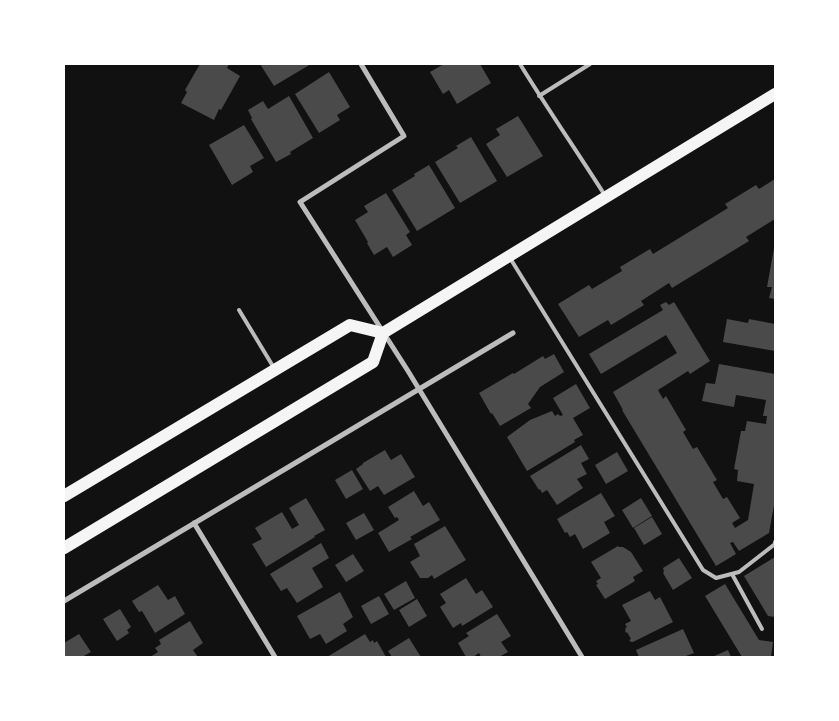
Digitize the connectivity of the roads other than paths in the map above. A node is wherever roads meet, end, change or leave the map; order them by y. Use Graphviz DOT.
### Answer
graph roads {
  1 [pos="361,64"];
  2 [pos="520,64"];
  3 [pos="590,64"];
  4 [pos="775,94"];
  5 [pos="539,96"];
  6 [pos="605,196"];
  7 [pos="509,256"];
  8 [pos="239,310"];
  9 [pos="383,333"];
  10 [pos="513,333"];
  11 [pos="275,370"];
  12 [pos="419,389"];
  13 [pos="64,496"];
  14 [pos="194,523"];
  15 [pos="775,542"];
  16 [pos="64,548"];
  17 [pos="732,574"];
  18 [pos="64,601"];
  19 [pos="762,629"];
  20 [pos="275,657"];
  21 [pos="582,657"];
  1 -- 9 [label="street"];
  2 -- 5 [label="lane"];
  3 -- 5 [label="lane"];
  4 -- 6 [label="main road"];
  5 -- 6 [label="lane"];
  6 -- 7 [label="main road"];
  7 -- 9 [label="main road"];
  7 -- 17 [label="lane"];
  8 -- 11 [label="lane"];
  9 -- 11 [label="main road"];
  9 -- 12 [label="street"];
  9 -- 16 [label="main road"];
  10 -- 12 [label="street"];
  11 -- 13 [label="main road"];
  12 -- 14 [label="street"];
  12 -- 21 [label="street"];
  14 -- 18 [label="street"];
  14 -- 20 [label="street"];
  15 -- 17 [label="lane"];
  17 -- 19 [label="lane"];
}
